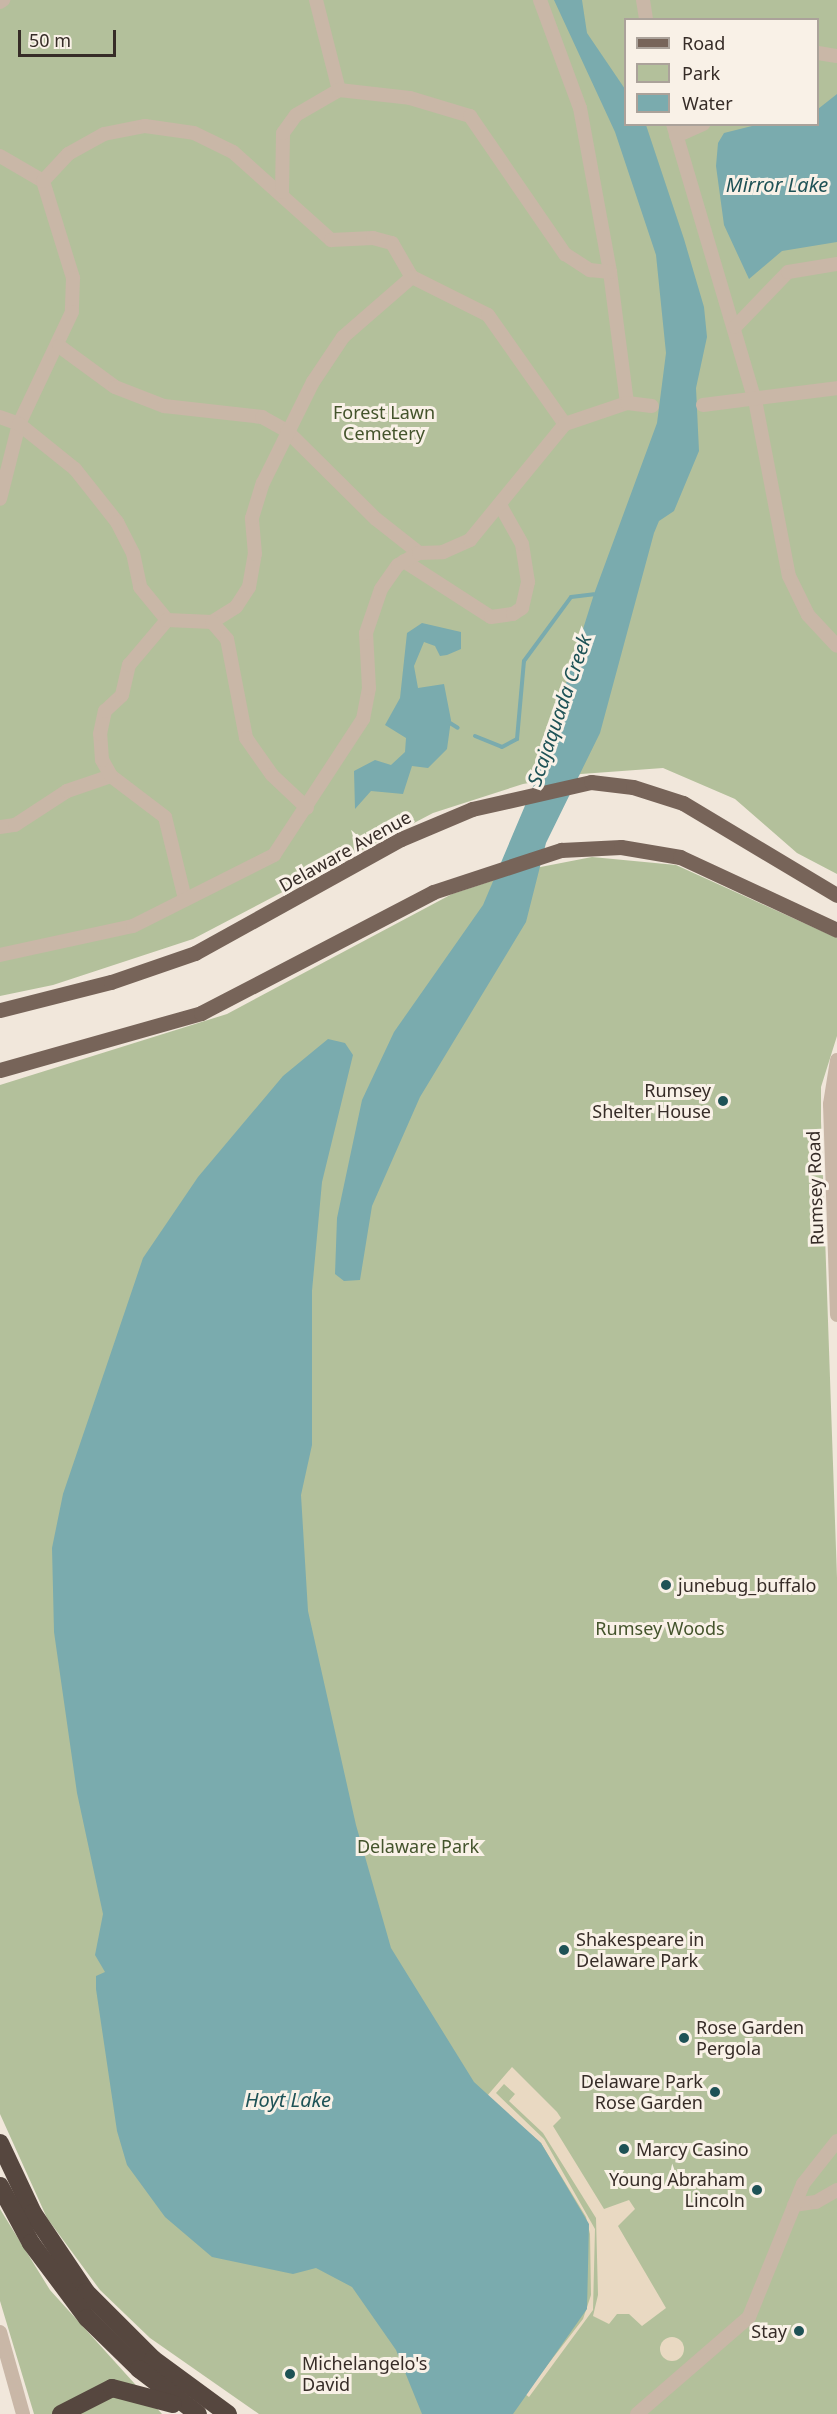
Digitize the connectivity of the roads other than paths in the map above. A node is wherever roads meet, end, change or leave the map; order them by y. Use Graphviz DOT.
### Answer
graph roads {
  1 [pos="316,0"];
  2 [pos="540,0"];
  3 [pos="643,0"];
  4 [pos="646,18"];
  5 [pos="819,53"];
  6 [pos="837,56"];
  7 [pos="339,90"];
  8 [pos="694,126"];
  9 [pos="674,130"];
  10 [pos="0,156"];
  11 [pos="43,182"];
  12 [pos="282,192"];
  13 [pos="837,264"];
  14 [pos="610,272"];
  15 [pos="412,277"];
  16 [pos="735,327"];
  17 [pos="59,346"];
  18 [pos="837,388"];
  19 [pos="755,400"];
  20 [pos="627,403"];
  21 [pos="703,405"];
  22 [pos="652,406"];
  23 [pos="0,417"];
  24 [pos="19,424"];
  25 [pos="565,424"];
  26 [pos="287,431"];
  27 [pos="0,499"];
  28 [pos="500,505"];
  29 [pos="419,553"];
  30 [pos="404,561"];
  31 [pos="167,620"];
  32 [pos="212,622"];
  33 [pos="837,646"];
  34 [pos="111,776"];
  35 [pos="307,808"];
  36 [pos="0,827"];
  37 [pos="837,895"];
  38 [pos="185,899"];
  39 [pos="837,930"];
  40 [pos="0,955"];
  41 [pos="0,1010"];
  42 [pos="837,1060"];
  43 [pos="0,1070"];
  44 [pos="837,1315"];
  45 [pos="837,2141"];
  46 [pos="0,2143"];
  47 [pos="0,2186"];
  48 [pos="837,2190"];
  49 [pos="794,2205"];
  50 [pos="0,2332"];
  51 [pos="23,2414"];
  52 [pos="60,2414"];
  53 [pos="198,2414"];
  54 [pos="228,2414"];
  55 [pos="637,2414"];
  1 -- 7 [label="street"];
  2 -- 14 [label="street"];
  3 -- 4 [label="street"];
  5 -- 6 [label="street"];
  7 -- 12 [label="street"];
  7 -- 14 [label="street"];
  8 -- 9 [label="street"];
  9 -- 16 [label="street"];
  10 -- 11 [label="street"];
  11 -- 12 [label="street"];
  11 -- 17 [label="street"];
  12 -- 15 [label="street"];
  13 -- 16 [label="street"];
  14 -- 20 [label="street"];
  15 -- 25 [label="street"];
  15 -- 26 [label="street"];
  16 -- 19 [label="street"];
  17 -- 24 [label="street"];
  17 -- 26 [label="street"];
  18 -- 19 [label="street"];
  19 -- 21 [label="street"];
  19 -- 33 [label="street"];
  20 -- 22 [label="street"];
  20 -- 25 [label="street"];
  23 -- 24 [label="street"];
  24 -- 27 [label="street"];
  24 -- 31 [label="street"];
  25 -- 28 [label="street"];
  26 -- 29 [label="street"];
  26 -- 32 [label="street"];
  28 -- 29 [label="street"];
  28 -- 30 [label="street"];
  29 -- 30 [label="street"];
  30 -- 35 [label="street"];
  31 -- 32 [label="street"];
  31 -- 34 [label="street"];
  32 -- 35 [label="street"];
  34 -- 36 [label="street"];
  34 -- 38 [label="street"];
  35 -- 38 [label="street"];
  37 -- 41 [label="main road, Delaware Avenue"];
  38 -- 40 [label="street"];
  39 -- 43 [label="main road"];
  42 -- 44 [label="street, Rumsey Road"];
  45 -- 49 [label="street"];
  46 -- 54 [label="highway"];
  47 -- 53 [label="highway"];
  48 -- 49 [label="street"];
  49 -- 55 [label="street"];
  50 -- 51 [label="street"];
  52 -- 53 [label="highway"];
}
